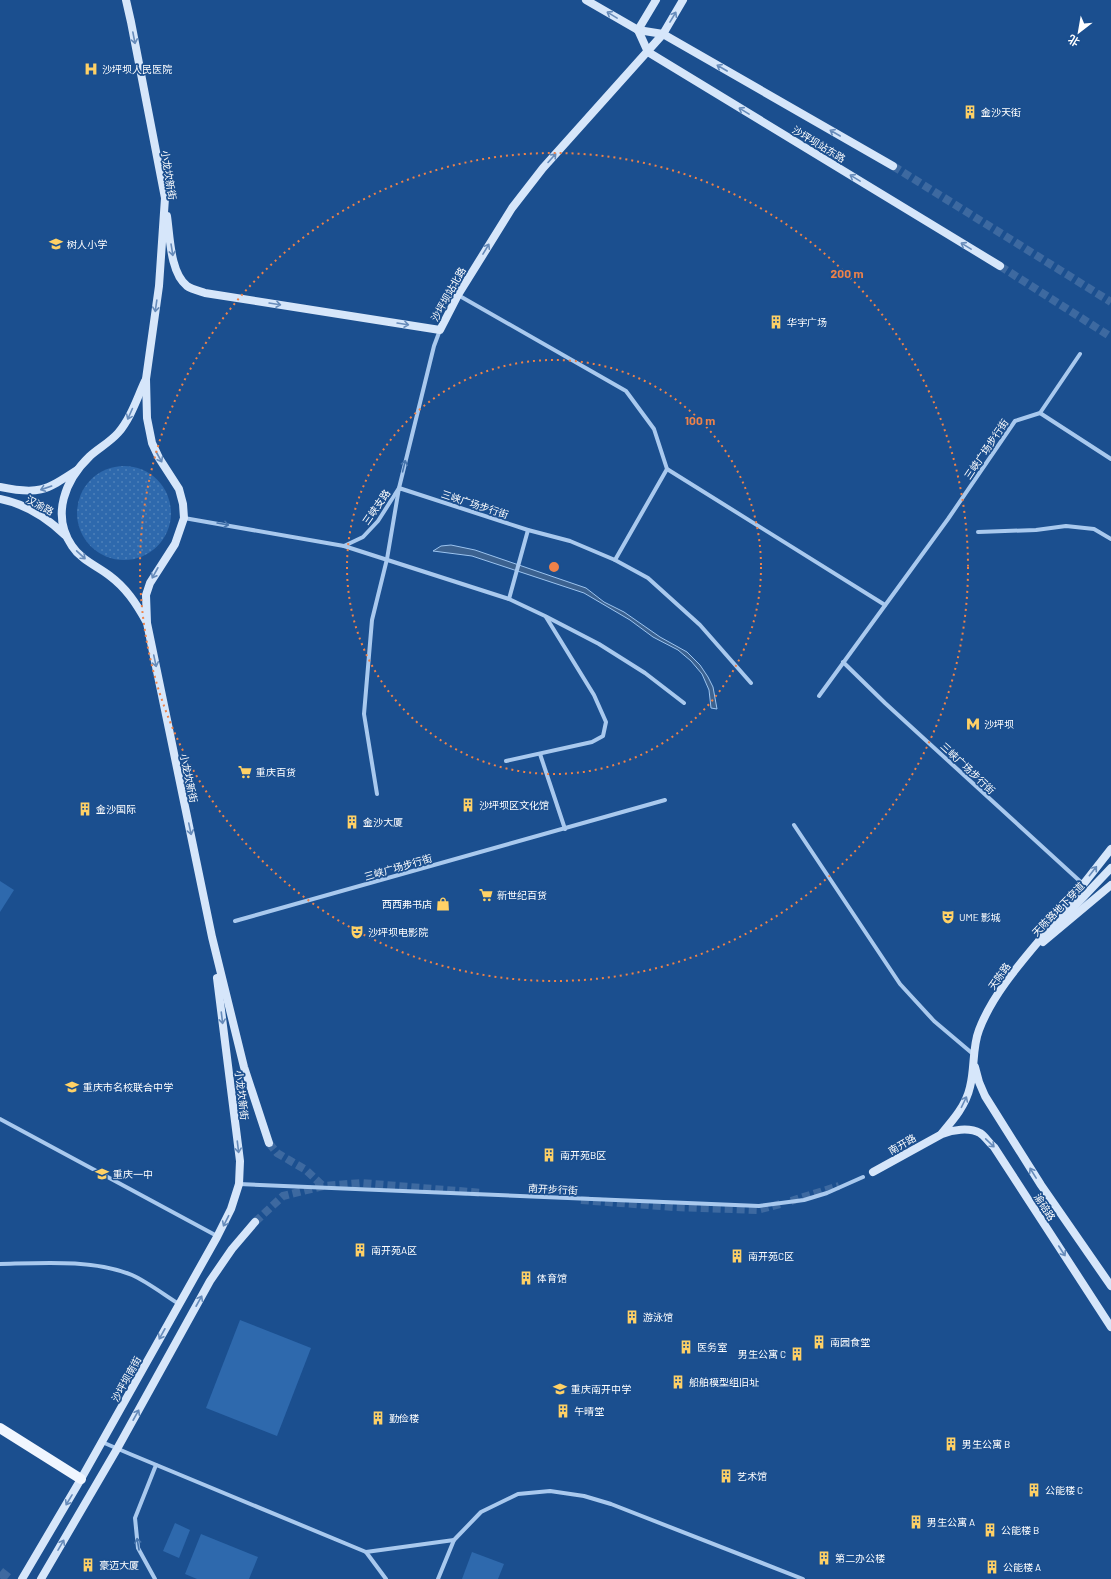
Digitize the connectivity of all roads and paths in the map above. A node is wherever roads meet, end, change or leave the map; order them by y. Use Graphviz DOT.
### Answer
graph roads {
  1 [pos="126,0"];
  2 [pos="586,0"];
  3 [pos="656,0"];
  4 [pos="683,0"];
  5 [pos="638,30"];
  6 [pos="663,34"];
  7 [pos="648,52"];
  8 [pos="893,166"];
  9 [pos="165,198"];
  10 [pos="1000,266"];
  11 [pos="458,295"];
  12 [pos="440,330"];
  13 [pos="1080,354"];
  14 [pos="146,378"];
  15 [pos="1040,413"];
  16 [pos="1111,459"];
  17 [pos="79,469"];
  18 [pos="667,469"];
  19 [pos="0,487"];
  20 [pos="399,488"];
  21 [pos="0,499"];
  22 [pos="184,518"];
  23 [pos="528,530"];
  24 [pos="978,532"];
  25 [pos="66,535"];
  26 [pos="1111,539"];
  27 [pos="344,546"];
  28 [pos="387,559"];
  29 [pos="615,560"];
  30 [pos="509,599"];
  31 [pos="885,605"];
  32 [pos="546,616"];
  33 [pos="147,623"];
  34 [pos="843,662"];
  35 [pos="751,682"];
  36 [pos="819,696"];
  37 [pos="684,703"];
  38 [pos="540,754"];
  39 [pos="506,760"];
  40 [pos="377,794"];
  41 [pos="665,800"];
  42 [pos="794,825"];
  43 [pos="565,829"];
  44 [pos="1111,849"];
  45 [pos="1111,868"];
  46 [pos="1083,884"];
  47 [pos="1111,885"];
  48 [pos="235,921"];
  49 [pos="212,937"];
  50 [pos="1019,965"];
  51 [pos="973,1054"];
  52 [pos="0,1119"];
  53 [pos="942,1134"];
  54 [pos="269,1143"];
  55 [pos="873,1172"];
  56 [pos="863,1178"];
  57 [pos="239,1184"];
  58 [pos="255,1222"];
  59 [pos="217,1237"];
  60 [pos="0,1264"];
  61 [pos="1111,1286"];
  62 [pos="179,1304"];
  63 [pos="1111,1327"];
  64 [pos="0,1428"];
  65 [pos="102,1442"];
  66 [pos="117,1449"];
  67 [pos="156,1465"];
  68 [pos="82,1479"];
  69 [pos="454,1540"];
  70 [pos="366,1552"];
  71 [pos="22,1579"];
  72 [pos="42,1579"];
  73 [pos="155,1579"];
  74 [pos="386,1579"];
  75 [pos="438,1579"];
  76 [pos="803,1579"];
  1 -- 9 [label="main road, 小龙坎新街, one-way"];
  5 -- 2 [label="main road, 沙坪坝站东路, one-way"];
  3 -- 5 [label="main road"];
  6 -- 4 [label="main road, 沙坪坝站北路, one-way"];
  5 -- 6 [label="main road, 沙坪坝站东路"];
  5 -- 7 [label="main road"];
  6 -- 7 [label="main road, 沙坪坝站北路"];
  8 -- 6 [label="main road, 沙坪坝站东路, one-way"];
  10 -- 7 [label="main road, 沙坪坝站东路, one-way"];
  11 -- 7 [label="main road, 沙坪坝站北路, one-way"];
  9 -- 12 [label="main road, 沙坪坝站北路, one-way"];
  9 -- 14 [label="main road, 小龙坎新街, one-way"];
  11 -- 12 [label="main road, 沙坪坝站北路"];
  11 -- 18 [label="street"];
  20 -- 12 [label="street, 三峡支路, one-way"];
  13 -- 15 [label="street"];
  14 -- 17 [label="main road, 小龙坎新街, one-way"];
  14 -- 22 [label="main road, 小龙坎新街, one-way"];
  15 -- 16 [label="street"];
  15 -- 31 [label="street, 三峡广场步行街"];
  17 -- 19 [label="main road, 汉渝路, one-way"];
  17 -- 25 [label="main road, 小龙坎新街"];
  18 -- 29 [label="street"];
  18 -- 31 [label="street"];
  20 -- 23 [label="street, 三峡广场步行街"];
  20 -- 27 [label="street, 三峡支路"];
  20 -- 28 [label="street"];
  21 -- 25 [label="main road, 汉渝路"];
  22 -- 27 [label="street, one-way"];
  22 -- 33 [label="main road, 小龙坎新街, one-way"];
  23 -- 29 [label="street, 三峡广场步行街"];
  23 -- 30 [label="street"];
  24 -- 26 [label="street"];
  25 -- 33 [label="main road, 小龙坎新街, one-way"];
  27 -- 28 [label="street"];
  28 -- 30 [label="street"];
  28 -- 40 [label="street"];
  29 -- 35 [label="street, 三峡广场步行街"];
  30 -- 32 [label="street"];
  31 -- 34 [label="street, 三峡广场步行街"];
  32 -- 37 [label="street"];
  32 -- 38 [label="street"];
  33 -- 49 [label="main road, 小龙坎新街, one-way"];
  34 -- 36 [label="street, 三峡广场步行街"];
  34 -- 46 [label="street, 三峡广场步行街"];
  38 -- 39 [label="street"];
  38 -- 43 [label="street"];
  41 -- 43 [label="street, 三峡广场步行街"];
  42 -- 51 [label="street"];
  43 -- 48 [label="street, 三峡广场步行街"];
  46 -- 44 [label="main road, 天陈路, one-way"];
  45 -- 50 [label="main road, 天陈路地下穿道"];
  46 -- 50 [label="main road, 天陈路"];
  47 -- 50 [label="main road"];
  49 -- 54 [label="main road, 小龙坎新街"];
  49 -- 57 [label="main road, 小龙坎新街, one-way"];
  50 -- 51 [label="main road, 天陈路"];
  53 -- 51 [label="main road, 天陈路, one-way"];
  61 -- 51 [label="main road, 渝碚路, one-way"];
  52 -- 59 [label="street"];
  53 -- 55 [label="main road, 南开路"];
  53 -- 63 [label="main road, 渝碚路, one-way"];
  56 -- 57 [label="street, 南开步行街"];
  57 -- 59 [label="main road, 沙坪坝南街, one-way"];
  66 -- 58 [label="main road, one-way"];
  59 -- 62 [label="main road, 沙坪坝南街"];
  60 -- 62 [label="street"];
  62 -- 65 [label="main road, 沙坪坝南街, one-way"];
  64 -- 68 [label="main road"];
  65 -- 66 [label="street"];
  65 -- 68 [label="main road, 沙坪坝南街"];
  66 -- 67 [label="street"];
  72 -- 66 [label="main road, one-way"];
  67 -- 70 [label="street"];
  73 -- 67 [label="street, one-way"];
  68 -- 71 [label="main road, 沙坪坝南街, one-way"];
  69 -- 70 [label="street"];
  69 -- 75 [label="street"];
  69 -- 76 [label="street"];
  70 -- 74 [label="street"];
}
